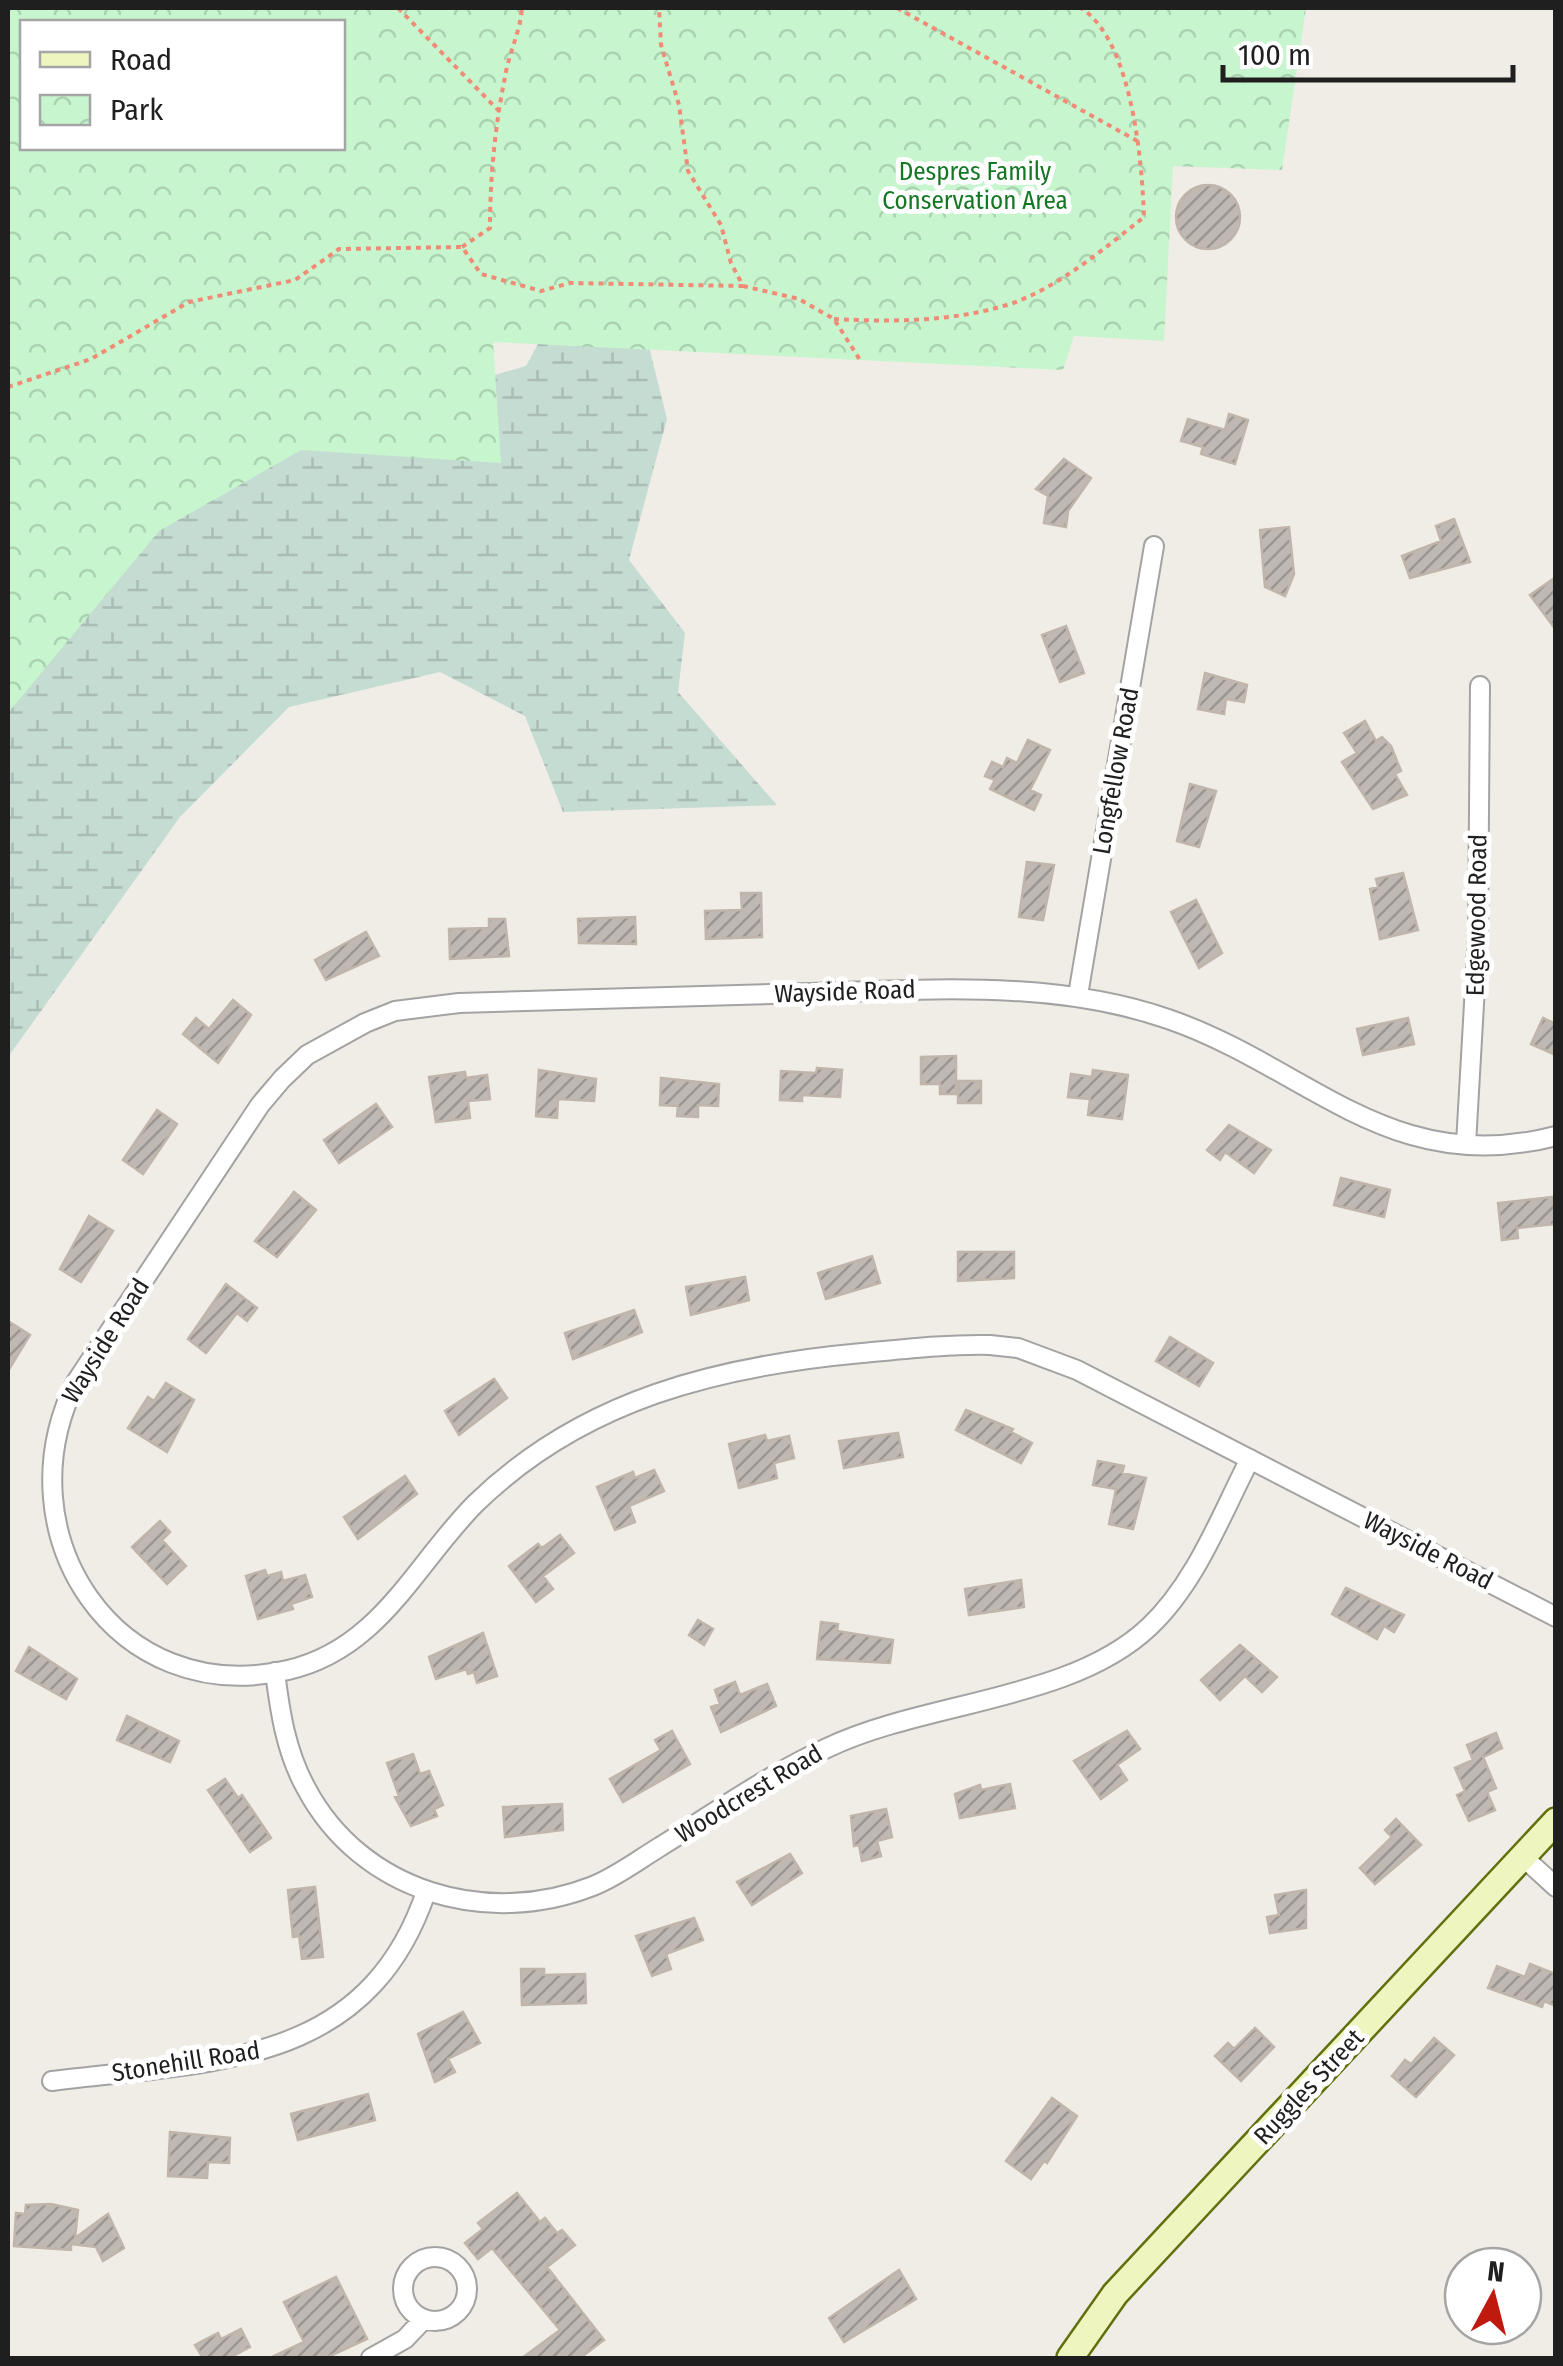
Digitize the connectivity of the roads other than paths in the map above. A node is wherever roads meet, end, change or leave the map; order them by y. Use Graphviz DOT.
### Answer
graph roads {
  1 [pos="1154,546"];
  2 [pos="1480,686"];
  3 [pos="1078,995"];
  4 [pos="1556,1136"];
  5 [pos="1466,1144"];
  6 [pos="1250,1459"];
  7 [pos="1556,1617"];
  8 [pos="275,1672"];
  9 [pos="1556,1821"];
  10 [pos="1523,1857"];
  11 [pos="1556,1887"];
  12 [pos="426,1892"];
  13 [pos="52,2081"];
  14 [pos="424,2318"];
  15 [pos="370,2358"];
  16 [pos="1070,2358"];
  1 -- 3 [label="street, Longfellow Road"];
  2 -- 5 [label="street, Edgewood Road"];
  3 -- 5 [label="street, Wayside Road"];
  3 -- 8 [label="street, Wayside Road"];
  4 -- 5 [label="street, Wayside Road"];
  6 -- 7 [label="street, Wayside Road"];
  6 -- 8 [label="street, Wayside Road"];
  6 -- 12 [label="street, Woodcrest Road"];
  8 -- 12 [label="street, Woodcrest Road"];
  9 -- 10 [label="street, Ruggles Street"];
  10 -- 11 [label="street"];
  10 -- 16 [label="street, Ruggles Street"];
  12 -- 13 [label="street, Stonehill Road"];
  14 -- 15 [label="street"];
}
